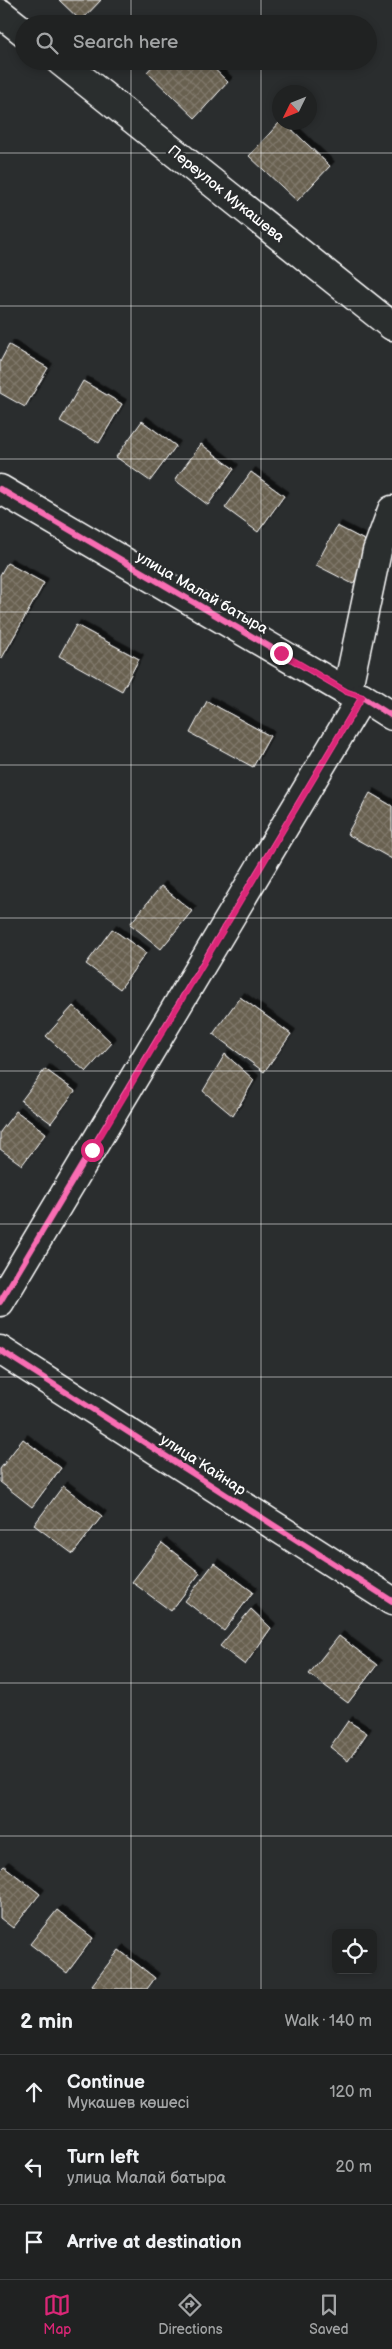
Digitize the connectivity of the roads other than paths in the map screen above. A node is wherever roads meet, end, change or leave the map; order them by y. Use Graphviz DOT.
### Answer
graph roads {
  1 [pos="0,13"];
  2 [pos="15,25"];
  3 [pos="71,70"];
  4 [pos="392,326"];
  5 [pos="0,490"];
  6 [pos="392,510"];
  7 [pos="355,695"];
  8 [pos="392,716"];
  9 [pos="4,1289"];
  10 [pos="0,1350"];
  11 [pos="392,1601"];
  1 -- 2 [label="street"];
  3 -- 4 [label="street, Переулок Мукашева"];
  5 -- 7 [label="street, улица Малай батыра"];
  6 -- 7 [label="street"];
  7 -- 8 [label="street, улица Малай батыра"];
  7 -- 9 [label="street"];
  10 -- 11 [label="street, улица Кайнар"];
}
